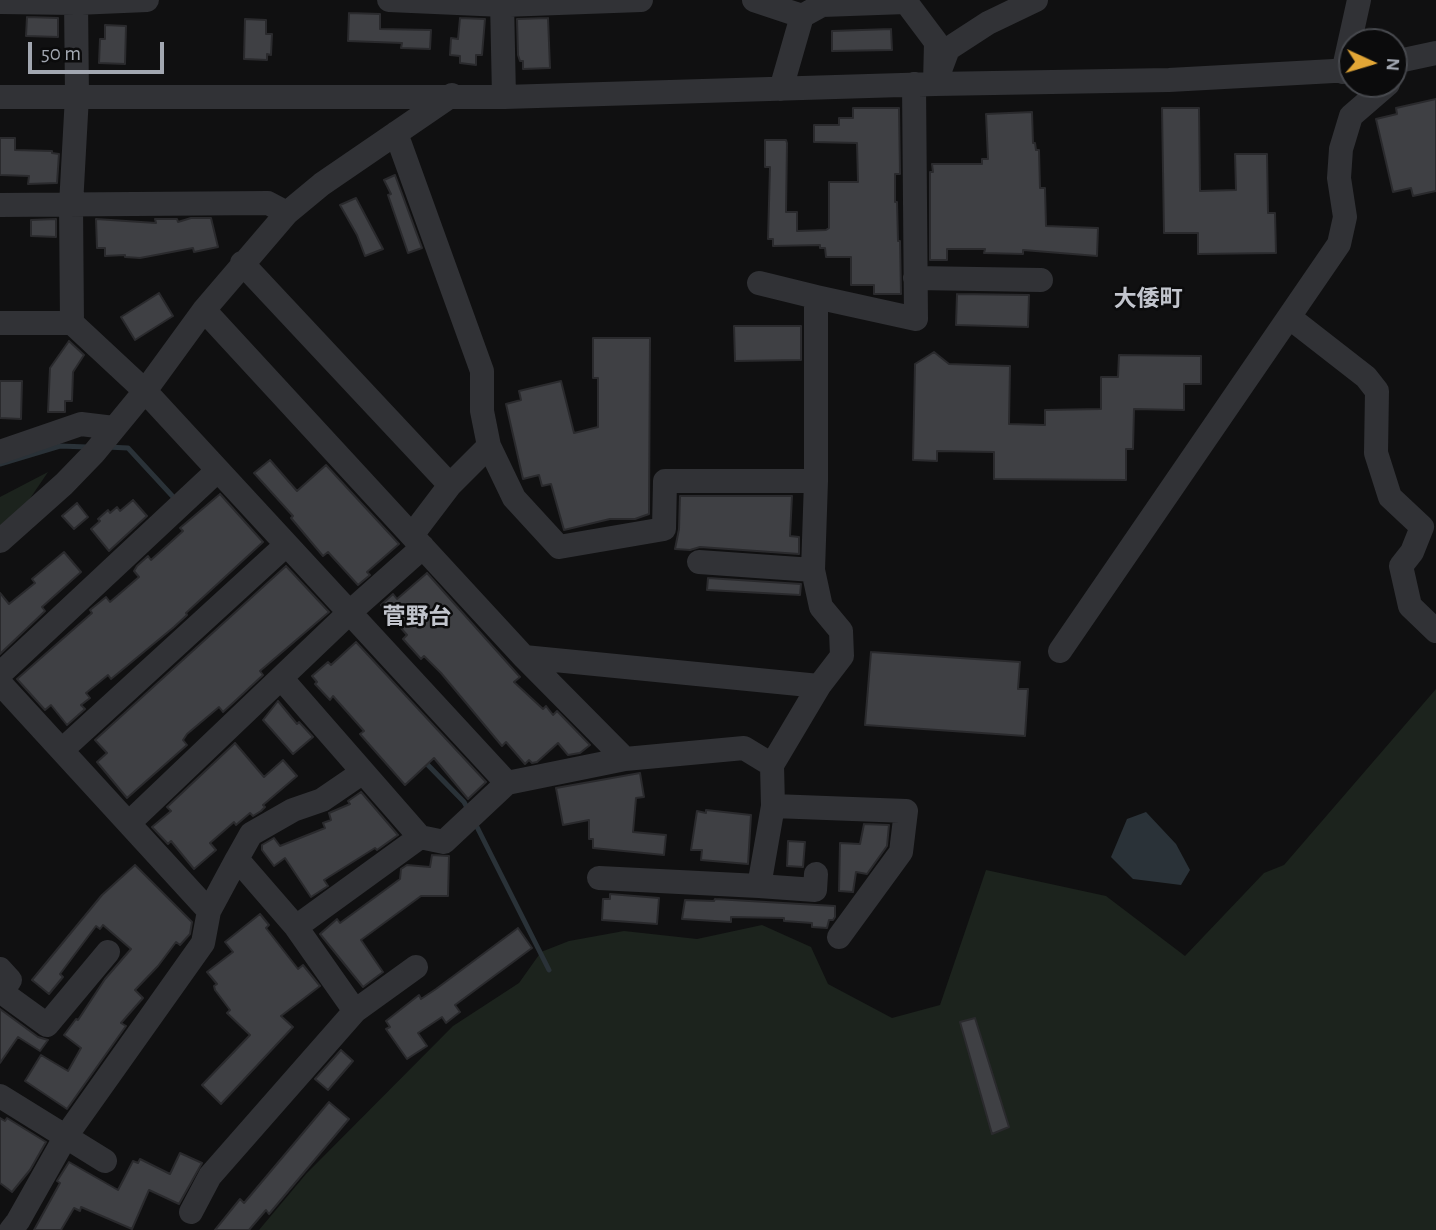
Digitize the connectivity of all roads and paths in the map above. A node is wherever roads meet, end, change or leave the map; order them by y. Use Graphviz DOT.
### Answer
graph roads {
  1 [pos="147,0"];
  2 [pos="389,0"];
  3 [pos="641,0"];
  4 [pos="754,0"];
  5 [pos="1036,0"];
  6 [pos="1359,0"];
  7 [pos="76,1"];
  8 [pos="906,1"];
  9 [pos="0,2"];
  10 [pos="503,3"];
  11 [pos="794,8"];
  12 [pos="1355,28"];
  13 [pos="1436,53"];
  14 [pos="1408,63"];
  15 [pos="1338,72"];
  16 [pos="924,84"];
  17 [pos="781,89"];
  18 [pos="452,95"];
  19 [pos="77,96"];
  20 [pos="0,97"];
  21 [pos="504,97"];
  22 [pos="1372,98"];
  23 [pos="396,132"];
  24 [pos="0,205"];
  25 [pos="71,205"];
  26 [pos="287,213"];
  27 [pos="242,263"];
  28 [pos="915,278"];
  29 [pos="1041,280"];
  30 [pos="760,284"];
  31 [pos="816,297"];
  32 [pos="204,310"];
  33 [pos="1289,317"];
  34 [pos="0,323"];
  35 [pos="72,323"];
  36 [pos="145,391"];
  37 [pos="114,428"];
  38 [pos="489,446"];
  39 [pos="0,452"];
  40 [pos="217,471"];
  41 [pos="816,481"];
  42 [pos="450,485"];
  43 [pos="0,541"];
  44 [pos="417,541"];
  45 [pos="286,545"];
  46 [pos="699,562"];
  47 [pos="813,570"];
  48 [pos="350,612"];
  49 [pos="1436,631"];
  50 [pos="1060,651"];
  51 [pos="524,657"];
  52 [pos="0,674"];
  53 [pos="281,678"];
  54 [pos="0,683"];
  55 [pos="819,686"];
  56 [pos="62,750"];
  57 [pos="625,760"];
  58 [pos="772,765"];
  59 [pos="363,772"];
  60 [pos="507,783"];
  61 [pos="774,806"];
  62 [pos="129,823"];
  63 [pos="420,836"];
  64 [pos="237,859"];
  65 [pos="816,874"];
  66 [pos="599,878"];
  67 [pos="759,886"];
  68 [pos="209,911"];
  69 [pos="296,927"];
  70 [pos="839,937"];
  71 [pos="108,952"];
  72 [pos="415,967"];
  73 [pos="0,969"];
  74 [pos="0,991"];
  75 [pos="355,1011"];
  76 [pos="0,1096"];
  77 [pos="66,1136"];
  78 [pos="105,1161"];
  79 [pos="191,1212"];
  80 [pos="10,1219"];
  1 -- 7 [label="street"];
  2 -- 10 [label="street"];
  3 -- 10 [label="street"];
  4 -- 11 [label="street"];
  5 -- 16 [label="street"];
  6 -- 12 [label="street"];
  7 -- 9 [label="street"];
  7 -- 19 [label="street"];
  8 -- 11 [label="street"];
  8 -- 16 [label="street"];
  10 -- 21 [label="street"];
  11 -- 17 [label="street"];
  13 -- 14 [label="street"];
  15 -- 16 [label="street"];
  16 -- 17 [label="street"];
  16 -- 28 [label="street"];
  17 -- 21 [label="street"];
  18 -- 19 [label="street"];
  18 -- 21 [label="street"];
  18 -- 23 [label="street"];
  19 -- 20 [label="street"];
  19 -- 25 [label="street"];
  22 -- 33 [label="street"];
  23 -- 26 [label="street"];
  23 -- 38 [label="street"];
  24 -- 25 [label="street"];
  25 -- 26 [label="street"];
  25 -- 35 [label="street"];
  26 -- 27 [label="street"];
  27 -- 32 [label="street"];
  27 -- 42 [label="street"];
  28 -- 29 [label="street"];
  28 -- 31 [label="street"];
  30 -- 31 [label="street"];
  31 -- 41 [label="street"];
  32 -- 36 [label="street"];
  32 -- 44 [label="street"];
  33 -- 49 [label="street"];
  33 -- 50 [label="street"];
  34 -- 35 [label="street"];
  35 -- 36 [label="street"];
  36 -- 37 [label="street"];
  36 -- 40 [label="street"];
  37 -- 39 [label="street"];
  37 -- 43 [label="street"];
  38 -- 41 [label="street"];
  38 -- 42 [label="street"];
  40 -- 45 [label="street"];
  40 -- 52 [label="street"];
  41 -- 47 [label="street"];
  42 -- 44 [label="street"];
  44 -- 48 [label="street"];
  44 -- 51 [label="street"];
  45 -- 48 [label="street"];
  45 -- 56 [label="street"];
  46 -- 47 [label="street"];
  47 -- 55 [label="street"];
  48 -- 53 [label="street"];
  48 -- 60 [label="street"];
  51 -- 55 [label="street"];
  51 -- 57 [label="street"];
  53 -- 59 [label="street"];
  53 -- 62 [label="street"];
  54 -- 56 [label="street"];
  55 -- 58 [label="street"];
  56 -- 62 [label="street"];
  57 -- 58 [label="street"];
  57 -- 60 [label="street"];
  58 -- 61 [label="street"];
  59 -- 63 [label="street"];
  59 -- 64 [label="street"];
  60 -- 63 [label="street"];
  61 -- 67 [label="street"];
  61 -- 70 [label="street"];
  62 -- 68 [label="street"];
  63 -- 69 [label="street"];
  64 -- 68 [label="street"];
  64 -- 69 [label="street"];
  65 -- 67 [label="street"];
  66 -- 67 [label="street"];
  68 -- 77 [label="street"];
  69 -- 75 [label="street"];
  71 -- 74 [label="street"];
  72 -- 75 [label="street"];
  73 -- 74 [label="street"];
  75 -- 79 [label="street"];
  76 -- 77 [label="street"];
  77 -- 78 [label="street"];
  77 -- 80 [label="street"];
}
